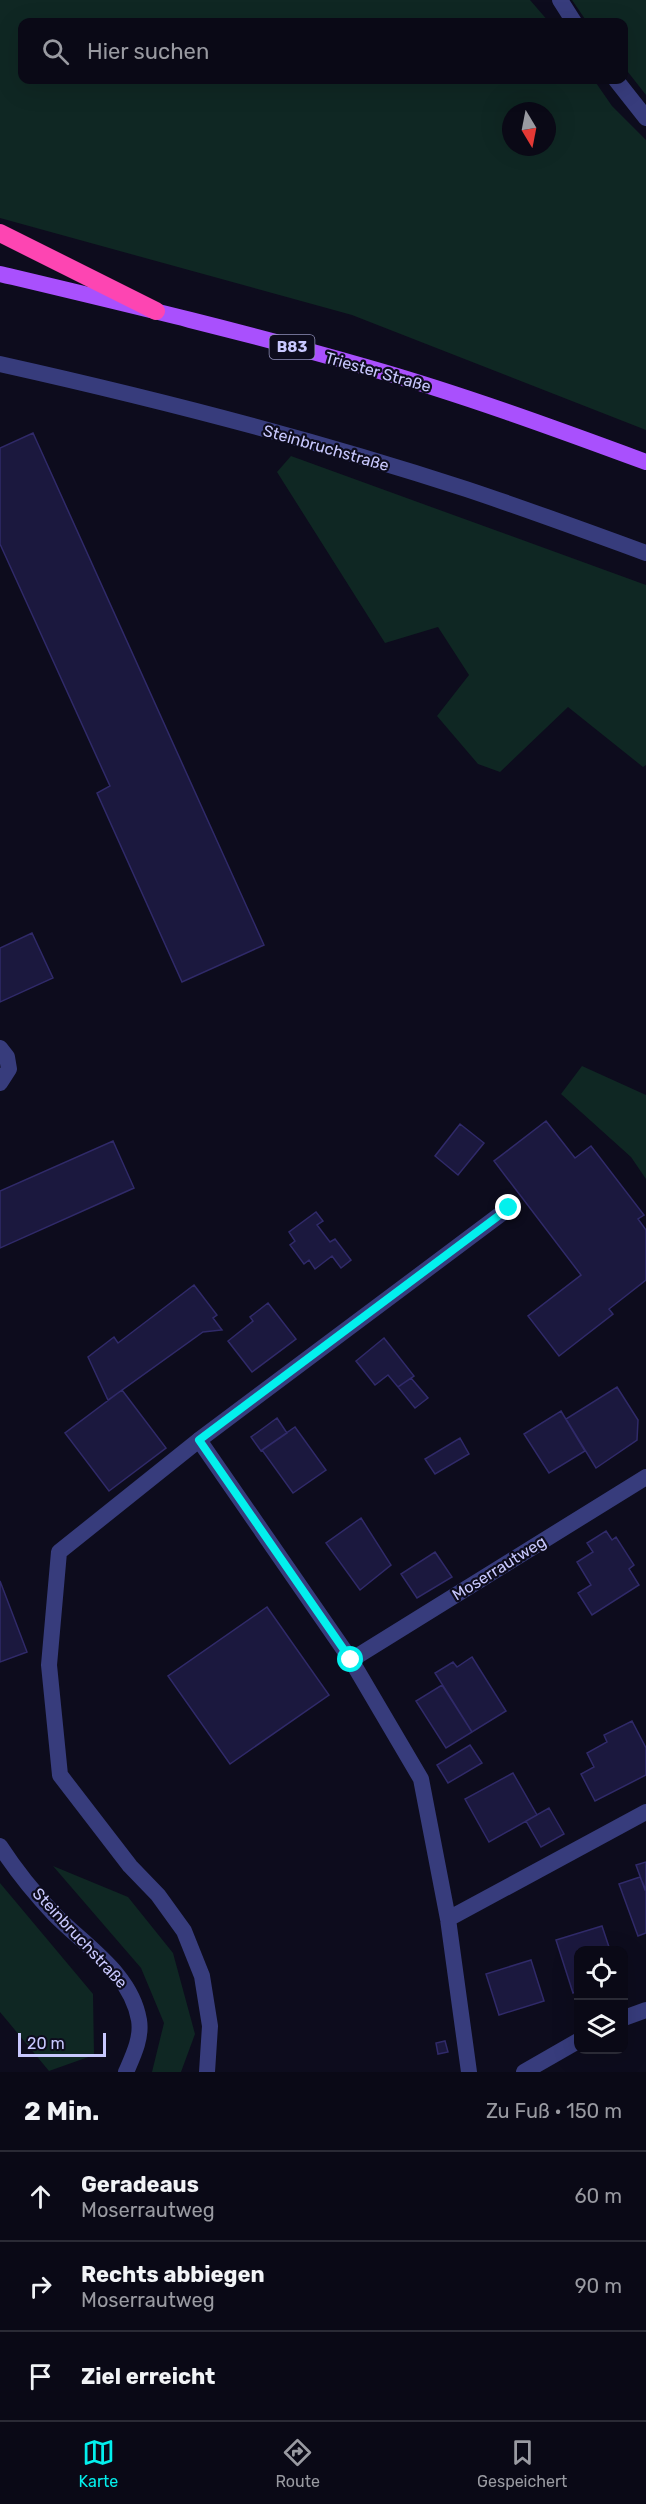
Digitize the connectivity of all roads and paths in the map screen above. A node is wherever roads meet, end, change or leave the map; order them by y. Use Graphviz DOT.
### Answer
graph roads {
  1 [pos="560,0"];
  2 [pos="571,18"];
  3 [pos="619,84"];
  4 [pos="646,118"];
  5 [pos="0,233"];
  6 [pos="0,274"];
  7 [pos="156,311"];
  8 [pos="0,364"];
  9 [pos="646,462"];
  10 [pos="646,553"];
  11 [pos="0,1048"];
  12 [pos="0,1083"];
  13 [pos="509,1208"];
  14 [pos="199,1440"];
  15 [pos="646,1477"];
  16 [pos="351,1660"];
  17 [pos="646,1812"];
  18 [pos="0,1846"];
  19 [pos="448,1919"];
  20 [pos="646,2010"];
  21 [pos="628,2017"];
  22 [pos="574,2044"];
  23 [pos="126,2072"];
  24 [pos="207,2072"];
  25 [pos="469,2072"];
  26 [pos="524,2072"];
  1 -- 2 [label="street"];
  3 -- 4 [label="street"];
  5 -- 7 [label="highway"];
  6 -- 7 [label="main road, Triester Straße / B83"];
  7 -- 9 [label="main road, Triester Straße / B83"];
  8 -- 10 [label="street, Steinbruchstraße"];
  11 -- 12 [label="street"];
  13 -- 14 [label="street"];
  14 -- 16 [label="street"];
  14 -- 24 [label="street"];
  15 -- 16 [label="street, Moserrautweg"];
  16 -- 19 [label="street"];
  17 -- 19 [label="street"];
  18 -- 23 [label="street, Steinbruchstraße"];
  19 -- 25 [label="street"];
  20 -- 21 [label="street"];
  22 -- 26 [label="street"];
}
